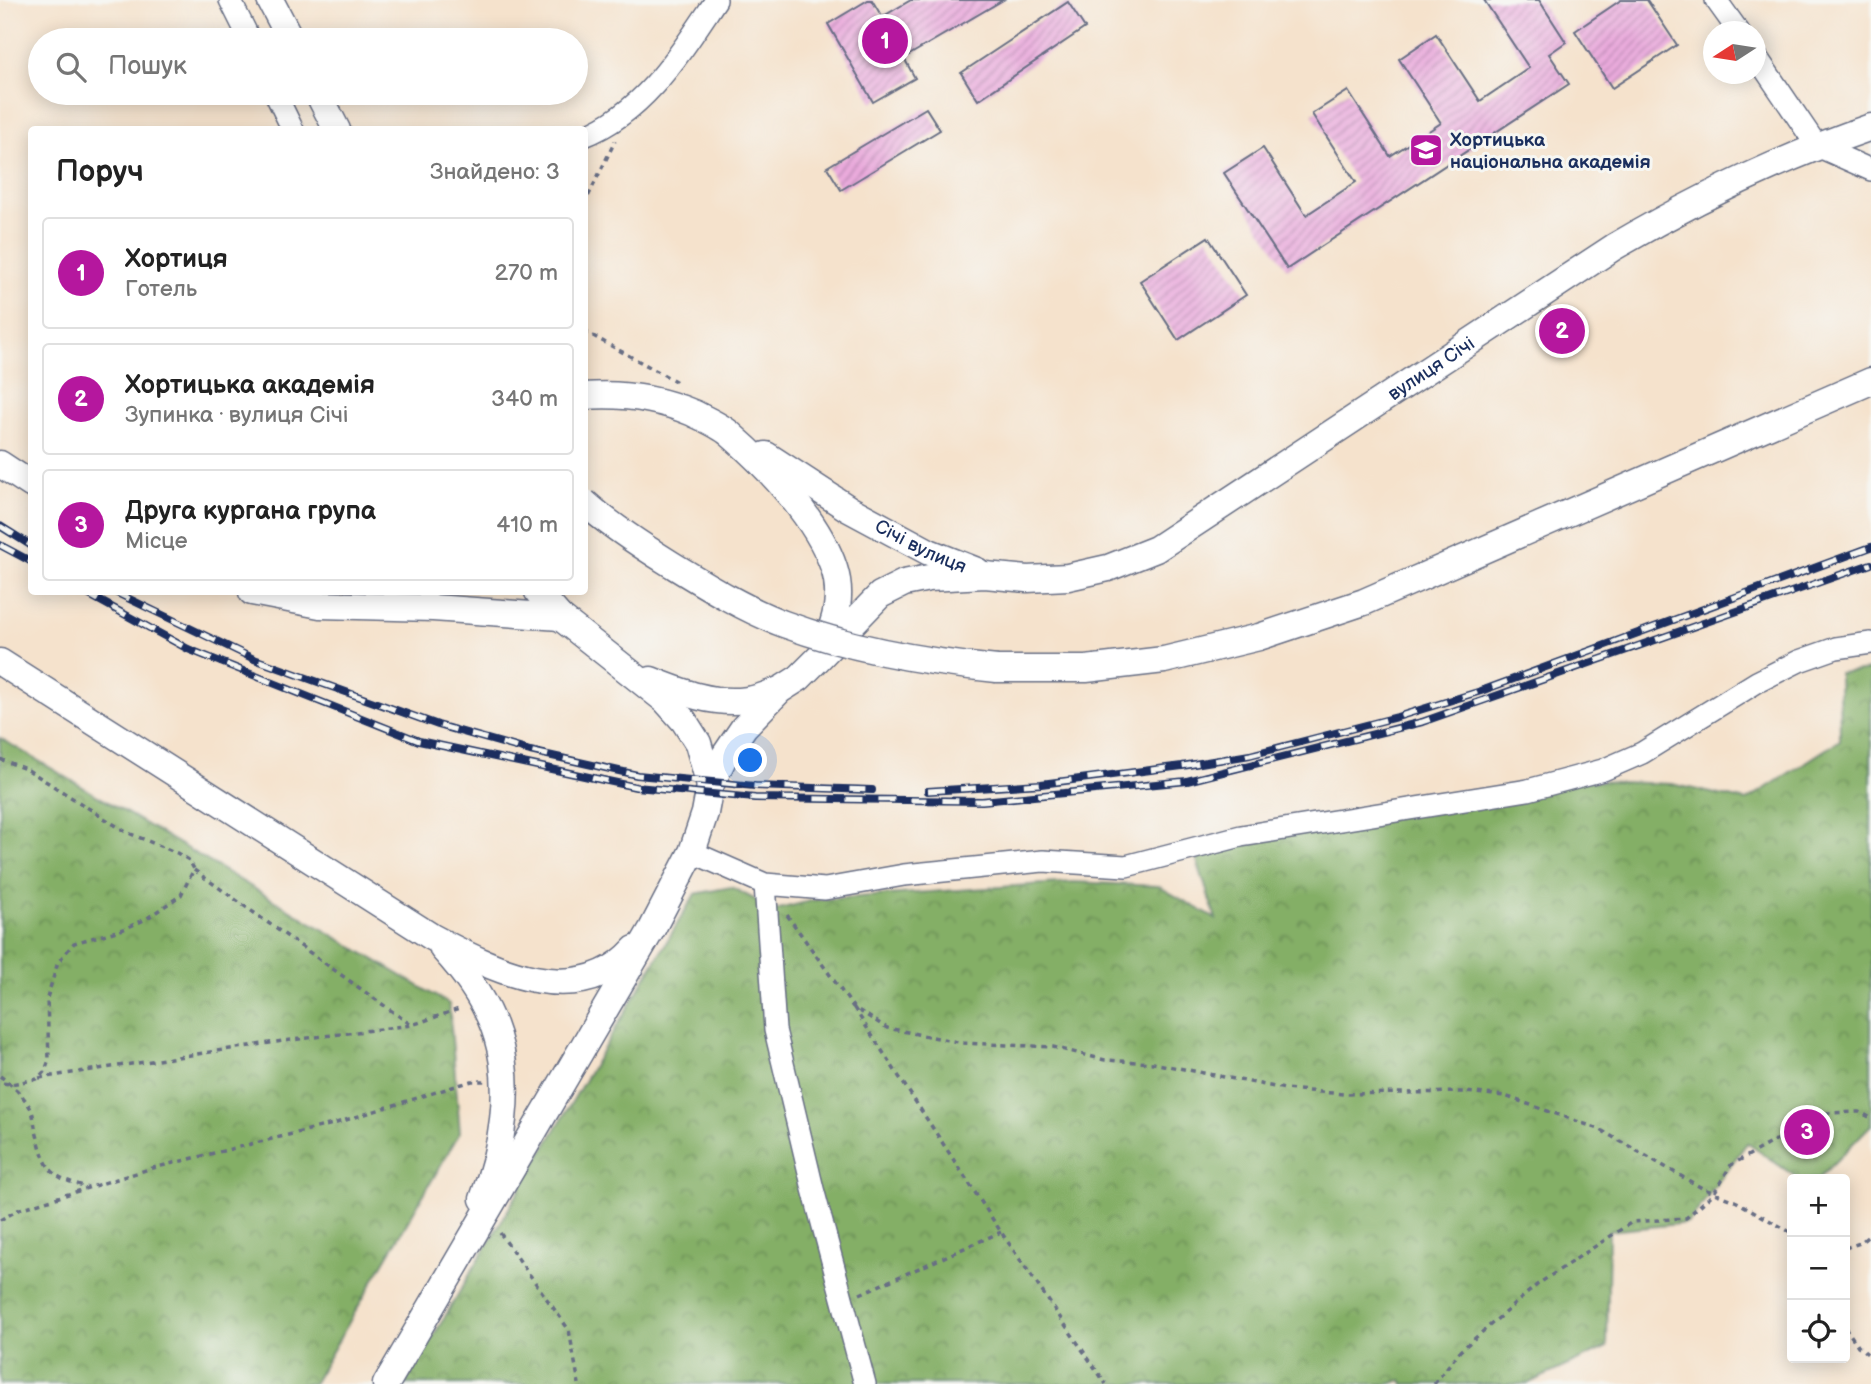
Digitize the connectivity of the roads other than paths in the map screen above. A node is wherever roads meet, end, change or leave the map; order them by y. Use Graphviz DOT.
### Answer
graph roads {
  1 [pos="230,0"];
  2 [pos="270,0"];
  3 [pos="716,0"];
  4 [pos="1716,0"];
  5 [pos="1731,21"];
  6 [pos="244,28"];
  7 [pos="285,28"];
  8 [pos="1766,72"];
  9 [pos="281,105"];
  10 [pos="324,105"];
  11 [pos="291,126"];
  12 [pos="335,126"];
  13 [pos="1871,127"];
  14 [pos="588,135"];
  15 [pos="1817,146"];
  16 [pos="1871,170"];
  17 [pos="1866,382"];
  18 [pos="588,396"];
  19 [pos="728,432"];
  20 [pos="0,464"];
  21 [pos="28,482"];
  22 [pos="588,505"];
  23 [pos="985,575"];
  24 [pos="282,595"];
  25 [pos="473,595"];
  26 [pos="541,595"];
  27 [pos="312,598"];
  28 [pos="433,608"];
  29 [pos="559,617"];
  30 [pos="1871,643"];
  31 [pos="820,657"];
  32 [pos="0,662"];
  33 [pos="631,672"];
  34 [pos="780,690"];
  35 [pos="710,786"];
  36 [pos="692,852"];
  37 [pos="765,884"];
  38 [pos="652,929"];
  39 [pos="432,937"];
  40 [pos="463,1250"];
  41 [pos="386,1384"];
  42 [pos="864,1384"];
  1 -- 6 [label="street"];
  2 -- 7 [label="main road"];
  3 -- 14 [label="street"];
  4 -- 5 [label="street"];
  8 -- 15 [label="street"];
  9 -- 11 [label="street"];
  10 -- 12 [label="main road"];
  13 -- 15 [label="main road, вулиця Січі"];
  15 -- 16 [label="street"];
  15 -- 23 [label="main road, вулиця Січі"];
  17 -- 22 [label="main road, bridge"];
  18 -- 19 [label="main road"];
  19 -- 23 [label="main road, Січі вулиця"];
  19 -- 31 [label="main road"];
  20 -- 21 [label="main road"];
  23 -- 31 [label="main road, Січі вулиця"];
  24 -- 27 [label="main road"];
  25 -- 28 [label="main road"];
  26 -- 29 [label="main road"];
  27 -- 28 [label="main road"];
  28 -- 29 [label="main road"];
  29 -- 33 [label="main road"];
  30 -- 37 [label="street"];
  31 -- 34 [label="main road, Січі вулиця"];
  32 -- 39 [label="main road"];
  33 -- 34 [label="main road"];
  33 -- 35 [label="main road"];
  34 -- 35 [label="main road"];
  35 -- 36 [label="main road"];
  36 -- 37 [label="street"];
  36 -- 38 [label="main road"];
  37 -- 42 [label="street"];
  38 -- 39 [label="main road"];
  38 -- 40 [label="main road"];
  39 -- 40 [label="main road"];
  40 -- 41 [label="main road"];
}
